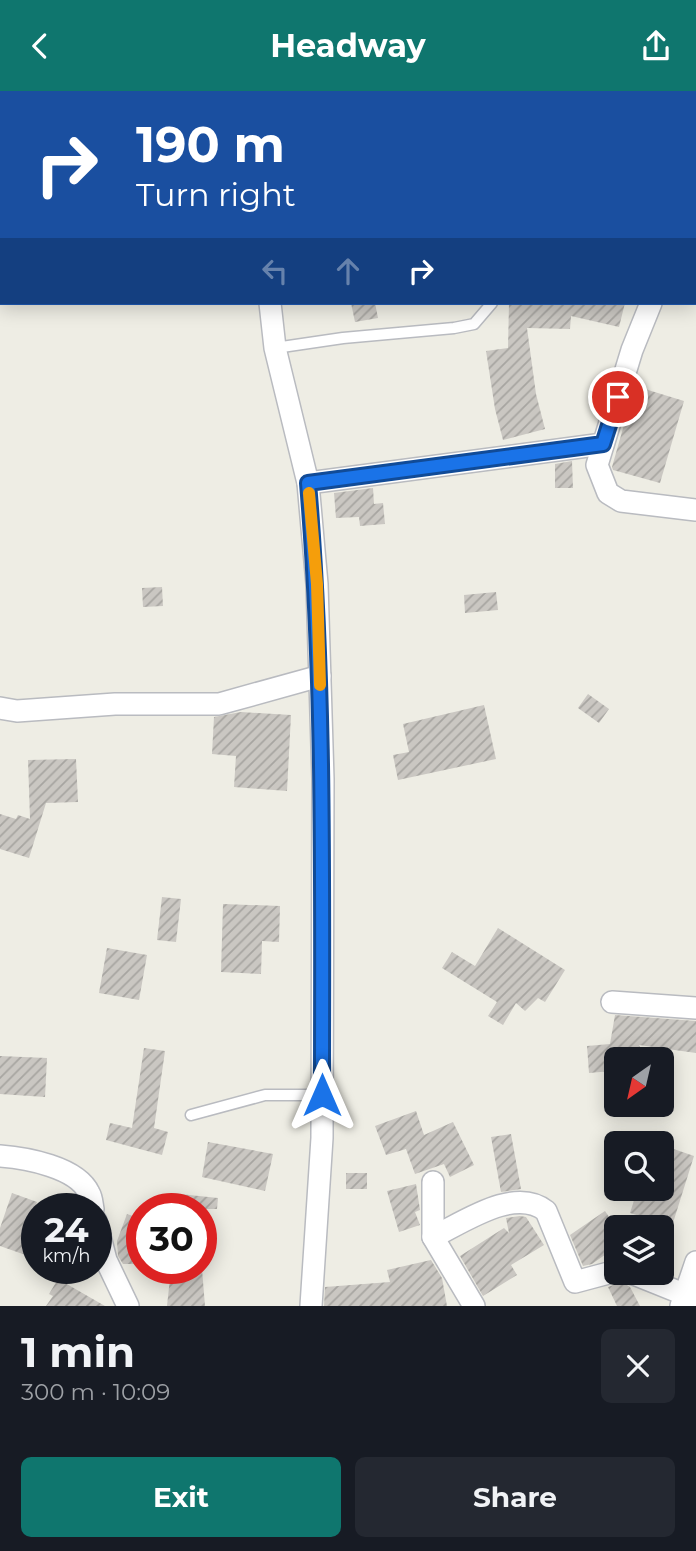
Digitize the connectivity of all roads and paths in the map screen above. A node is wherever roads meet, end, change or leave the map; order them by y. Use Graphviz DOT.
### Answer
graph roads {
  1 [pos="270,305"];
  2 [pos="490,305"];
  3 [pos="650,305"];
  4 [pos="275,348"];
  5 [pos="603,444"];
  6 [pos="308,483"];
  7 [pos="696,510"];
  8 [pos="320,676"];
  9 [pos="0,708"];
  10 [pos="612,1002"];
  11 [pos="696,1008"];
  12 [pos="322,1095"];
  13 [pos="191,1115"];
  14 [pos="0,1156"];
  15 [pos="433,1182"];
  16 [pos="89,1193"];
  17 [pos="433,1237"];
  18 [pos="696,1262"];
  19 [pos="112,1273"];
  20 [pos="604,1274"];
  21 [pos="656,1285"];
  22 [pos="687,1300"];
  23 [pos="128,1306"];
  24 [pos="311,1306"];
  25 [pos="474,1306"];
  1 -- 4 [label="street"];
  2 -- 4 [label="lane"];
  3 -- 5 [label="street"];
  4 -- 6 [label="street"];
  5 -- 6 [label="street"];
  5 -- 7 [label="street"];
  6 -- 8 [label="street"];
  8 -- 9 [label="street"];
  8 -- 12 [label="street"];
  10 -- 11 [label="street"];
  12 -- 13 [label="lane"];
  12 -- 24 [label="street"];
  14 -- 16 [label="street"];
  15 -- 17 [label="street"];
  17 -- 20 [label="street"];
  17 -- 25 [label="street"];
  18 -- 22 [label="street"];
  19 -- 23 [label="street"];
  21 -- 22 [label="street"];
}
